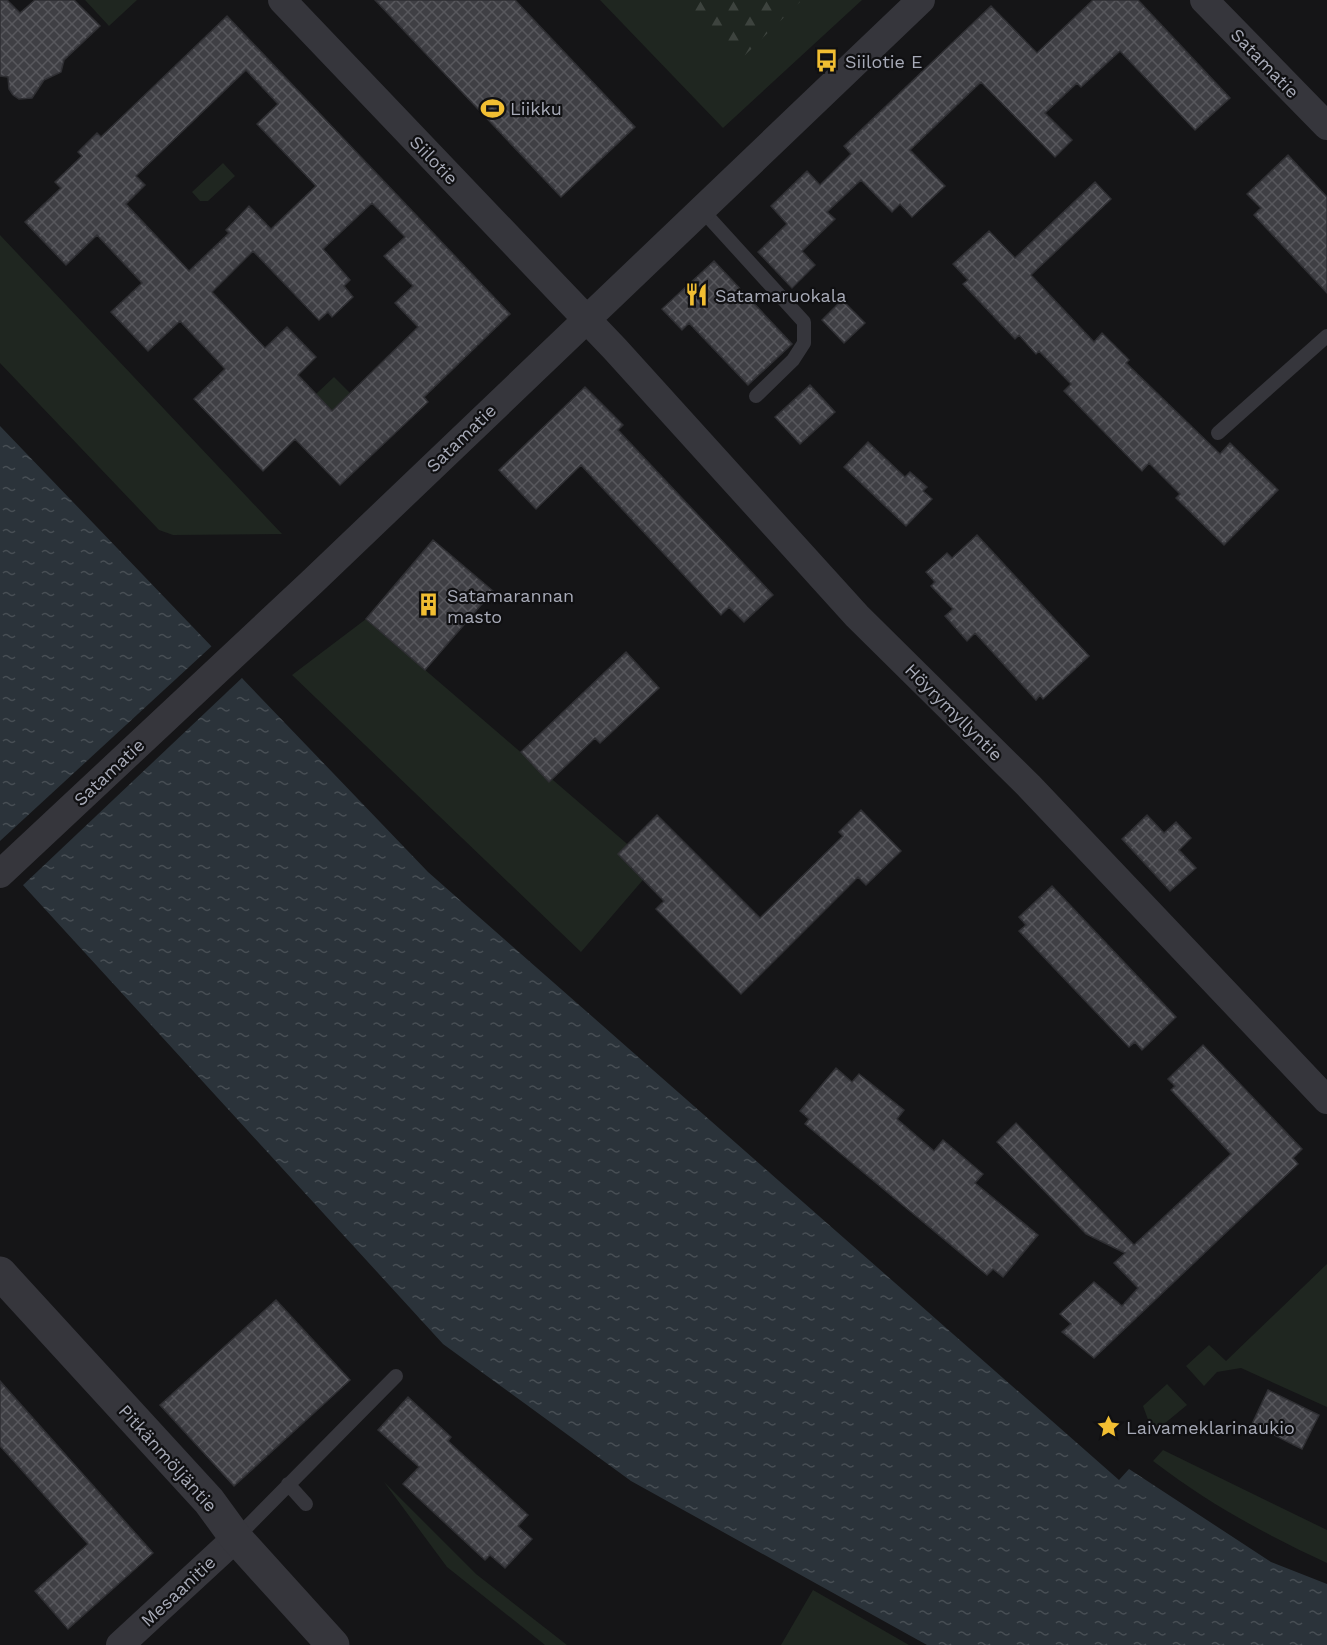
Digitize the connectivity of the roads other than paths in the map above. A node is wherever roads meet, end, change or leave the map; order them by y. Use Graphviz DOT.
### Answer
graph roads {
  1 [pos="282,0"];
  2 [pos="921,0"];
  3 [pos="1204,0"];
  4 [pos="1327,126"];
  5 [pos="702,210"];
  6 [pos="586,319"];
  7 [pos="1327,336"];
  8 [pos="756,396"];
  9 [pos="1218,433"];
  10 [pos="0,874"];
  11 [pos="1327,1100"];
  12 [pos="0,1273"];
  13 [pos="396,1376"];
  14 [pos="288,1484"];
  15 [pos="306,1504"];
  16 [pos="236,1538"];
  17 [pos="120,1645"];
  18 [pos="333,1645"];
  1 -- 6 [label="street, Siilotie"];
  2 -- 5 [label="street, Satamatie"];
  3 -- 4 [label="street, Satamatie"];
  5 -- 6 [label="street, Satamatie"];
  5 -- 8 [label="lane"];
  6 -- 10 [label="street, Satamatie"];
  6 -- 11 [label="street, Höyrymyllyntie"];
  7 -- 9 [label="lane"];
  12 -- 16 [label="street, Pitkänmöljäntie"];
  13 -- 14 [label="lane"];
  14 -- 15 [label="lane"];
  14 -- 16 [label="lane"];
  16 -- 17 [label="street, Mesaanitie"];
  16 -- 18 [label="street, Pitkänmöljäntie"];
}
